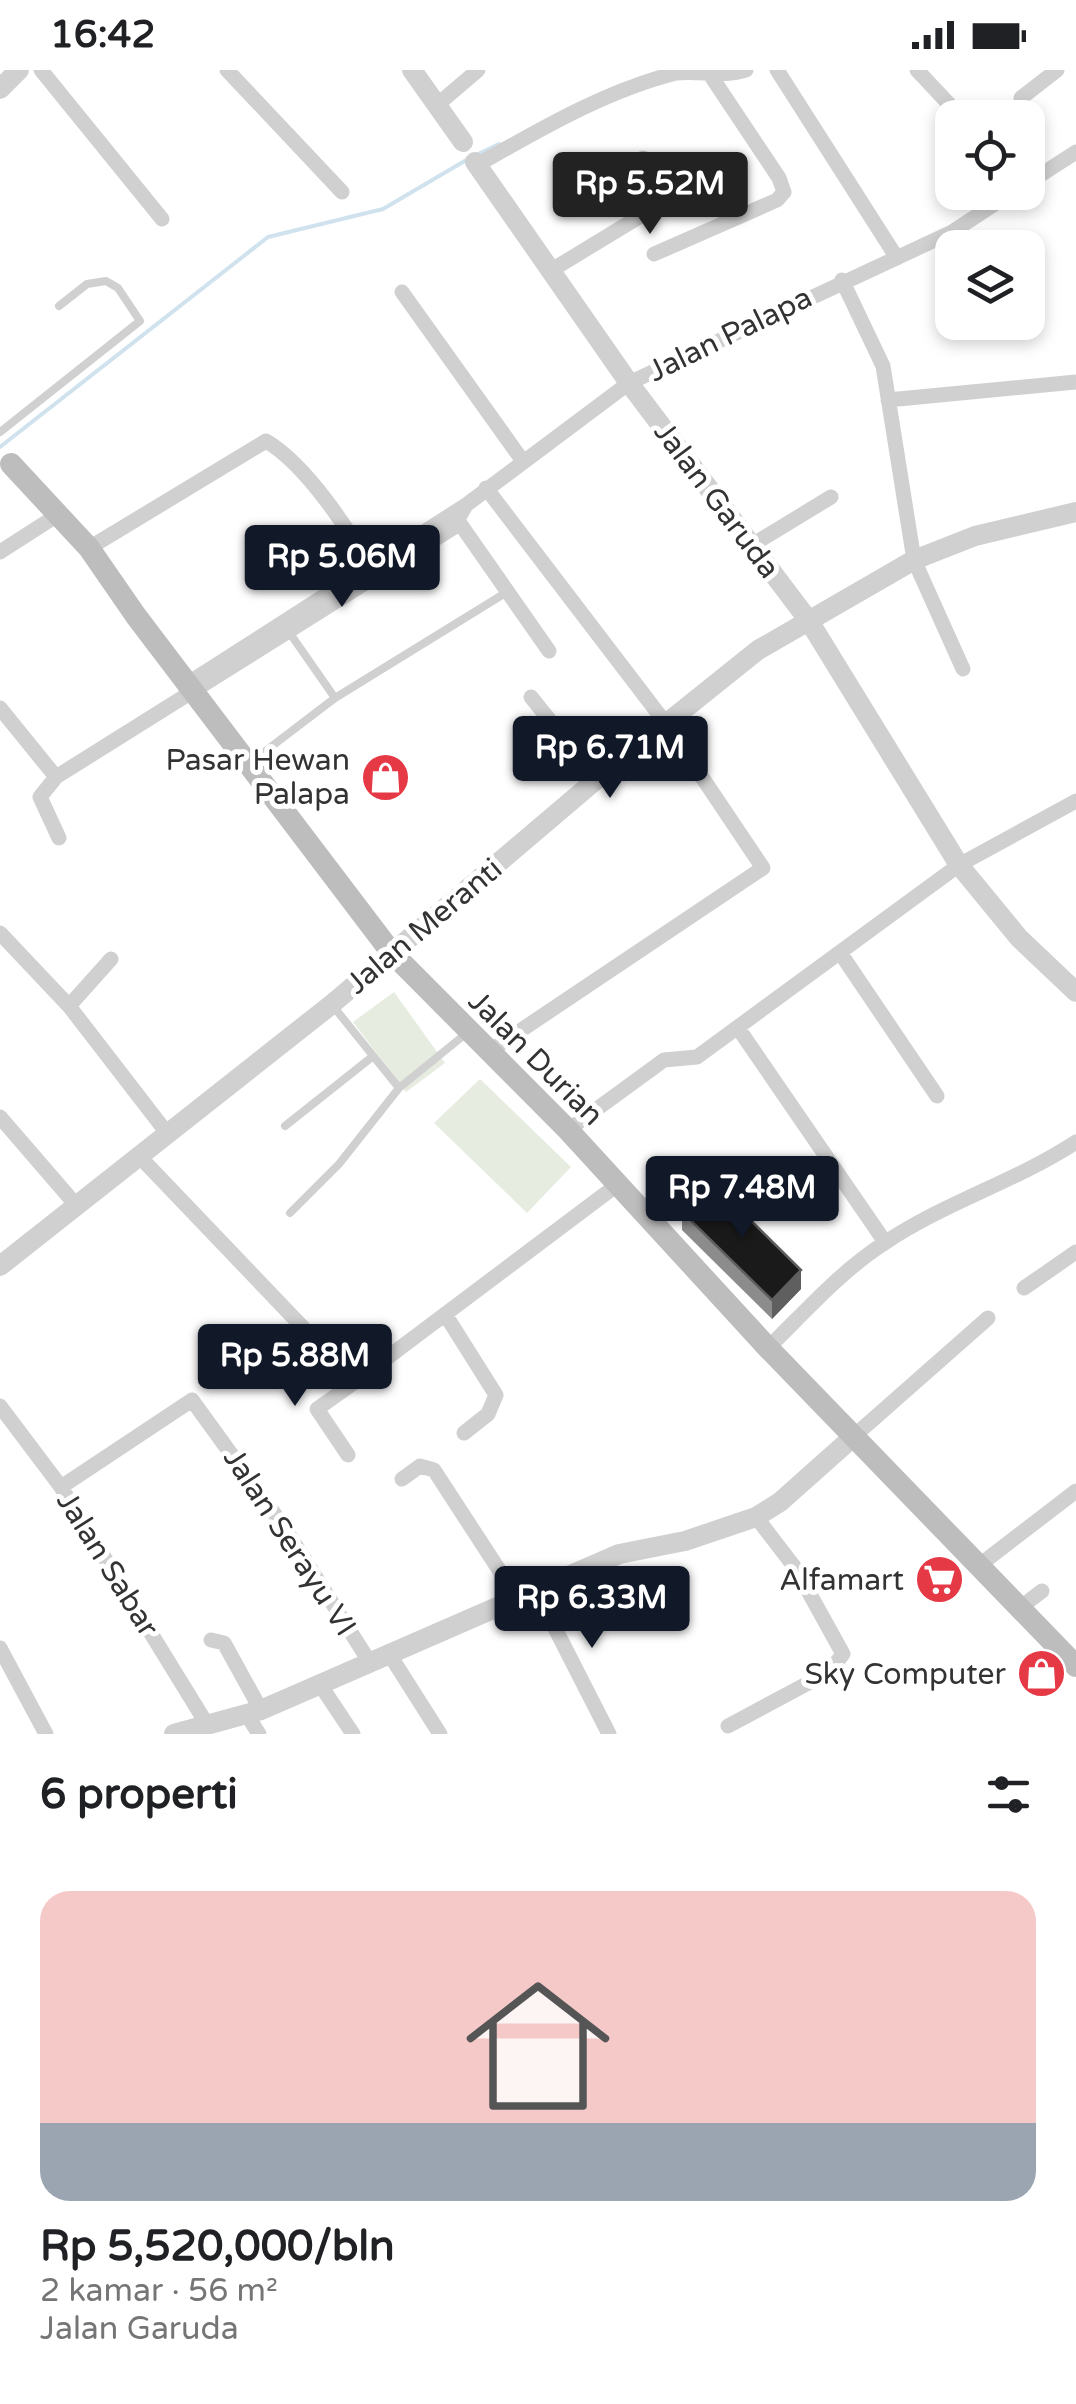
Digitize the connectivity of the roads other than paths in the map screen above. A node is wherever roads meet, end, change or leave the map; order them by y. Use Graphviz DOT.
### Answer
graph roads {
  1 [pos="19,70"];
  2 [pos="40,70"];
  3 [pos="227,70"];
  4 [pos="412,70"];
  5 [pos="478,70"];
  6 [pos="746,70"];
  7 [pos="776,70"];
  8 [pos="918,70"];
  9 [pos="1057,70"];
  10 [pos="709,73"];
  11 [pos="0,89"];
  12 [pos="1021,98"];
  13 [pos="946,100"];
  14 [pos="437,105"];
  15 [pos="462,142"];
  16 [pos="1076,152"];
  17 [pos="643,158"];
  18 [pos="476,163"];
  19 [pos="1045,172"];
  20 [pos="342,192"];
  21 [pos="986,210"];
  22 [pos="162,219"];
  23 [pos="654,254"];
  24 [pos="897,258"];
  25 [pos="550,272"];
  26 [pos="842,280"];
  27 [pos="402,292"];
  28 [pos="59,306"];
  29 [pos="1076,382"];
  30 [pos="629,383"];
  31 [pos="888,400"];
  32 [pos="0,432"];
  33 [pos="6,458"];
  34 [pos="522,460"];
  35 [pos="486,488"];
  36 [pos="831,497"];
  37 [pos="1076,512"];
  38 [pos="459,513"];
  39 [pos="56,516"];
  40 [pos="752,545"];
  41 [pos="90,548"];
  42 [pos="0,552"];
  43 [pos="914,560"];
  44 [pos="372,572"];
  45 [pos="507,592"];
  46 [pos="809,621"];
  47 [pos="286,628"];
  48 [pos="549,652"];
  49 [pos="963,669"];
  50 [pos="190,689"];
  51 [pos="532,697"];
  52 [pos="335,698"];
  53 [pos="0,708"];
  54 [pos="667,725"];
  55 [pos="247,765"];
  56 [pos="56,777"];
  57 [pos="598,779"];
  58 [pos="1076,800"];
  59 [pos="59,838"];
  60 [pos="959,865"];
  61 [pos="0,932"];
  62 [pos="391,952"];
  63 [pos="841,954"];
  64 [pos="111,960"];
  65 [pos="1076,992"];
  66 [pos="332,1004"];
  67 [pos="70,1006"];
  68 [pos="738,1028"];
  69 [pos="468,1032"];
  70 [pos="487,1053"];
  71 [pos="372,1057"];
  72 [pos="399,1088"];
  73 [pos="937,1096"];
  74 [pos="0,1117"];
  75 [pos="285,1126"];
  76 [pos="568,1130"];
  77 [pos="167,1134"];
  78 [pos="1071,1146"];
  79 [pos="139,1156"];
  80 [pos="1076,1165"];
  81 [pos="616,1185"];
  82 [pos="76,1205"];
  83 [pos="290,1214"];
  84 [pos="885,1242"];
  85 [pos="1076,1252"];
  86 [pos="0,1266"];
  87 [pos="1024,1288"];
  88 [pos="445,1314"];
  89 [pos="988,1318"];
  90 [pos="768,1348"];
  91 [pos="355,1382"];
  92 [pos="0,1406"];
  93 [pos="464,1433"];
  94 [pos="853,1438"];
  95 [pos="348,1455"];
  96 [pos="402,1478"];
  97 [pos="61,1487"];
  98 [pos="1076,1491"];
  99 [pos="756,1517"];
  100 [pos="981,1564"];
  101 [pos="1042,1591"];
  102 [pos="525,1592"];
  103 [pos="1021,1607"];
  104 [pos="211,1640"];
  105 [pos="0,1648"];
  106 [pos="1071,1652"];
  107 [pos="378,1656"];
  108 [pos="319,1684"];
  109 [pos="254,1712"];
  110 [pos="208,1726"];
  111 [pos="728,1726"];
  112 [pos="46,1734"];
  113 [pos="174,1734"];
  114 [pos="259,1734"];
  115 [pos="352,1734"];
  116 [pos="440,1734"];
  117 [pos="609,1734"];
  1 -- 11 [label="street"];
  2 -- 22 [label="street"];
  3 -- 20 [label="street"];
  4 -- 14 [label="street"];
  5 -- 14 [label="street"];
  6 -- 10 [label="street"];
  7 -- 24 [label="street"];
  8 -- 13 [label="street"];
  9 -- 12 [label="street"];
  10 -- 18 [label="street"];
  10 -- 23 [label="street"];
  14 -- 15 [label="street"];
  15 -- 18 [label="street, Jalan Garuda"];
  16 -- 19 [label="street"];
  17 -- 25 [label="street"];
  18 -- 25 [label="street, Jalan Garuda"];
  21 -- 24 [label="street, Jalan Palapa"];
  24 -- 26 [label="street, Jalan Palapa"];
  25 -- 30 [label="street, Jalan Garuda"];
  26 -- 30 [label="street, Jalan Palapa"];
  26 -- 31 [label="street"];
  27 -- 34 [label="street"];
  28 -- 32 [label="lane"];
  29 -- 31 [label="street"];
  30 -- 34 [label="street, Jalan Palapa"];
  30 -- 40 [label="street, Jalan Garuda"];
  31 -- 43 [label="street"];
  33 -- 39 [label="main road, Jalan Durian"];
  34 -- 35 [label="street, Jalan Palapa"];
  35 -- 38 [label="street, Jalan Palapa"];
  35 -- 54 [label="street"];
  36 -- 40 [label="street"];
  37 -- 43 [label="street, Jalan Meranti"];
  38 -- 44 [label="street, Jalan Palapa"];
  38 -- 45 [label="street"];
  39 -- 41 [label="main road, Jalan Durian"];
  39 -- 42 [label="street"];
  40 -- 46 [label="street, Jalan Garuda"];
  41 -- 44 [label="street"];
  41 -- 50 [label="main road, Jalan Durian"];
  43 -- 46 [label="street, Jalan Meranti"];
  43 -- 49 [label="street"];
  44 -- 47 [label="street, Jalan Palapa"];
  45 -- 48 [label="street"];
  45 -- 52 [label="lane"];
  46 -- 54 [label="street, Jalan Meranti"];
  46 -- 60 [label="street, Jalan Garuda"];
  47 -- 50 [label="street, Jalan Palapa"];
  47 -- 52 [label="lane"];
  50 -- 55 [label="main road, Jalan Durian"];
  50 -- 56 [label="street, Jalan Palapa"];
  51 -- 57 [label="street"];
  52 -- 55 [label="lane"];
  53 -- 56 [label="street"];
  54 -- 57 [label="street, Jalan Meranti"];
  54 -- 70 [label="street"];
  55 -- 62 [label="main road, Jalan Durian"];
  56 -- 59 [label="street"];
  57 -- 62 [label="street, Jalan Meranti"];
  58 -- 60 [label="street"];
  60 -- 63 [label="street"];
  60 -- 65 [label="street, Jalan Garuda"];
  61 -- 67 [label="street"];
  62 -- 66 [label="street, Jalan Meranti"];
  62 -- 69 [label="main road, Jalan Durian"];
  63 -- 68 [label="street"];
  63 -- 73 [label="street"];
  64 -- 67 [label="street"];
  66 -- 71 [label="lane"];
  66 -- 77 [label="street, Jalan Meranti"];
  67 -- 77 [label="street"];
  68 -- 76 [label="street"];
  68 -- 84 [label="street"];
  69 -- 70 [label="main road, Jalan Durian"];
  69 -- 72 [label="lane"];
  70 -- 76 [label="main road, Jalan Durian"];
  71 -- 72 [label="lane"];
  71 -- 75 [label="lane"];
  72 -- 83 [label="lane"];
  74 -- 82 [label="street"];
  76 -- 81 [label="main road, Jalan Durian"];
  77 -- 79 [label="street, Jalan Meranti"];
  78 -- 80 [label="street"];
  78 -- 84 [label="street"];
  79 -- 82 [label="street, Jalan Meranti"];
  79 -- 91 [label="street"];
  81 -- 88 [label="street"];
  81 -- 90 [label="main road, Jalan Durian"];
  82 -- 86 [label="street, Jalan Meranti"];
  84 -- 90 [label="street"];
  85 -- 87 [label="street"];
  88 -- 91 [label="street"];
  88 -- 93 [label="street"];
  89 -- 94 [label="street"];
  90 -- 94 [label="main road, Jalan Durian"];
  91 -- 95 [label="street"];
  92 -- 97 [label="street, Jalan Sabar"];
  94 -- 99 [label="street"];
  94 -- 100 [label="main road, Jalan Durian"];
  96 -- 102 [label="street"];
  97 -- 107 [label="street, Jalan Serayu VI"];
  97 -- 110 [label="street, Jalan Sabar"];
  98 -- 100 [label="street"];
  99 -- 102 [label="street"];
  99 -- 111 [label="street"];
  100 -- 103 [label="main road, Jalan Durian"];
  101 -- 103 [label="street"];
  102 -- 107 [label="street"];
  102 -- 117 [label="street"];
  103 -- 106 [label="main road, Jalan Durian"];
  104 -- 109 [label="street"];
  105 -- 112 [label="street"];
  107 -- 108 [label="street"];
  107 -- 116 [label="street, Jalan Serayu VI"];
  108 -- 109 [label="street"];
  108 -- 115 [label="street"];
  109 -- 110 [label="street"];
  109 -- 114 [label="street"];
  110 -- 113 [label="street"];
}
